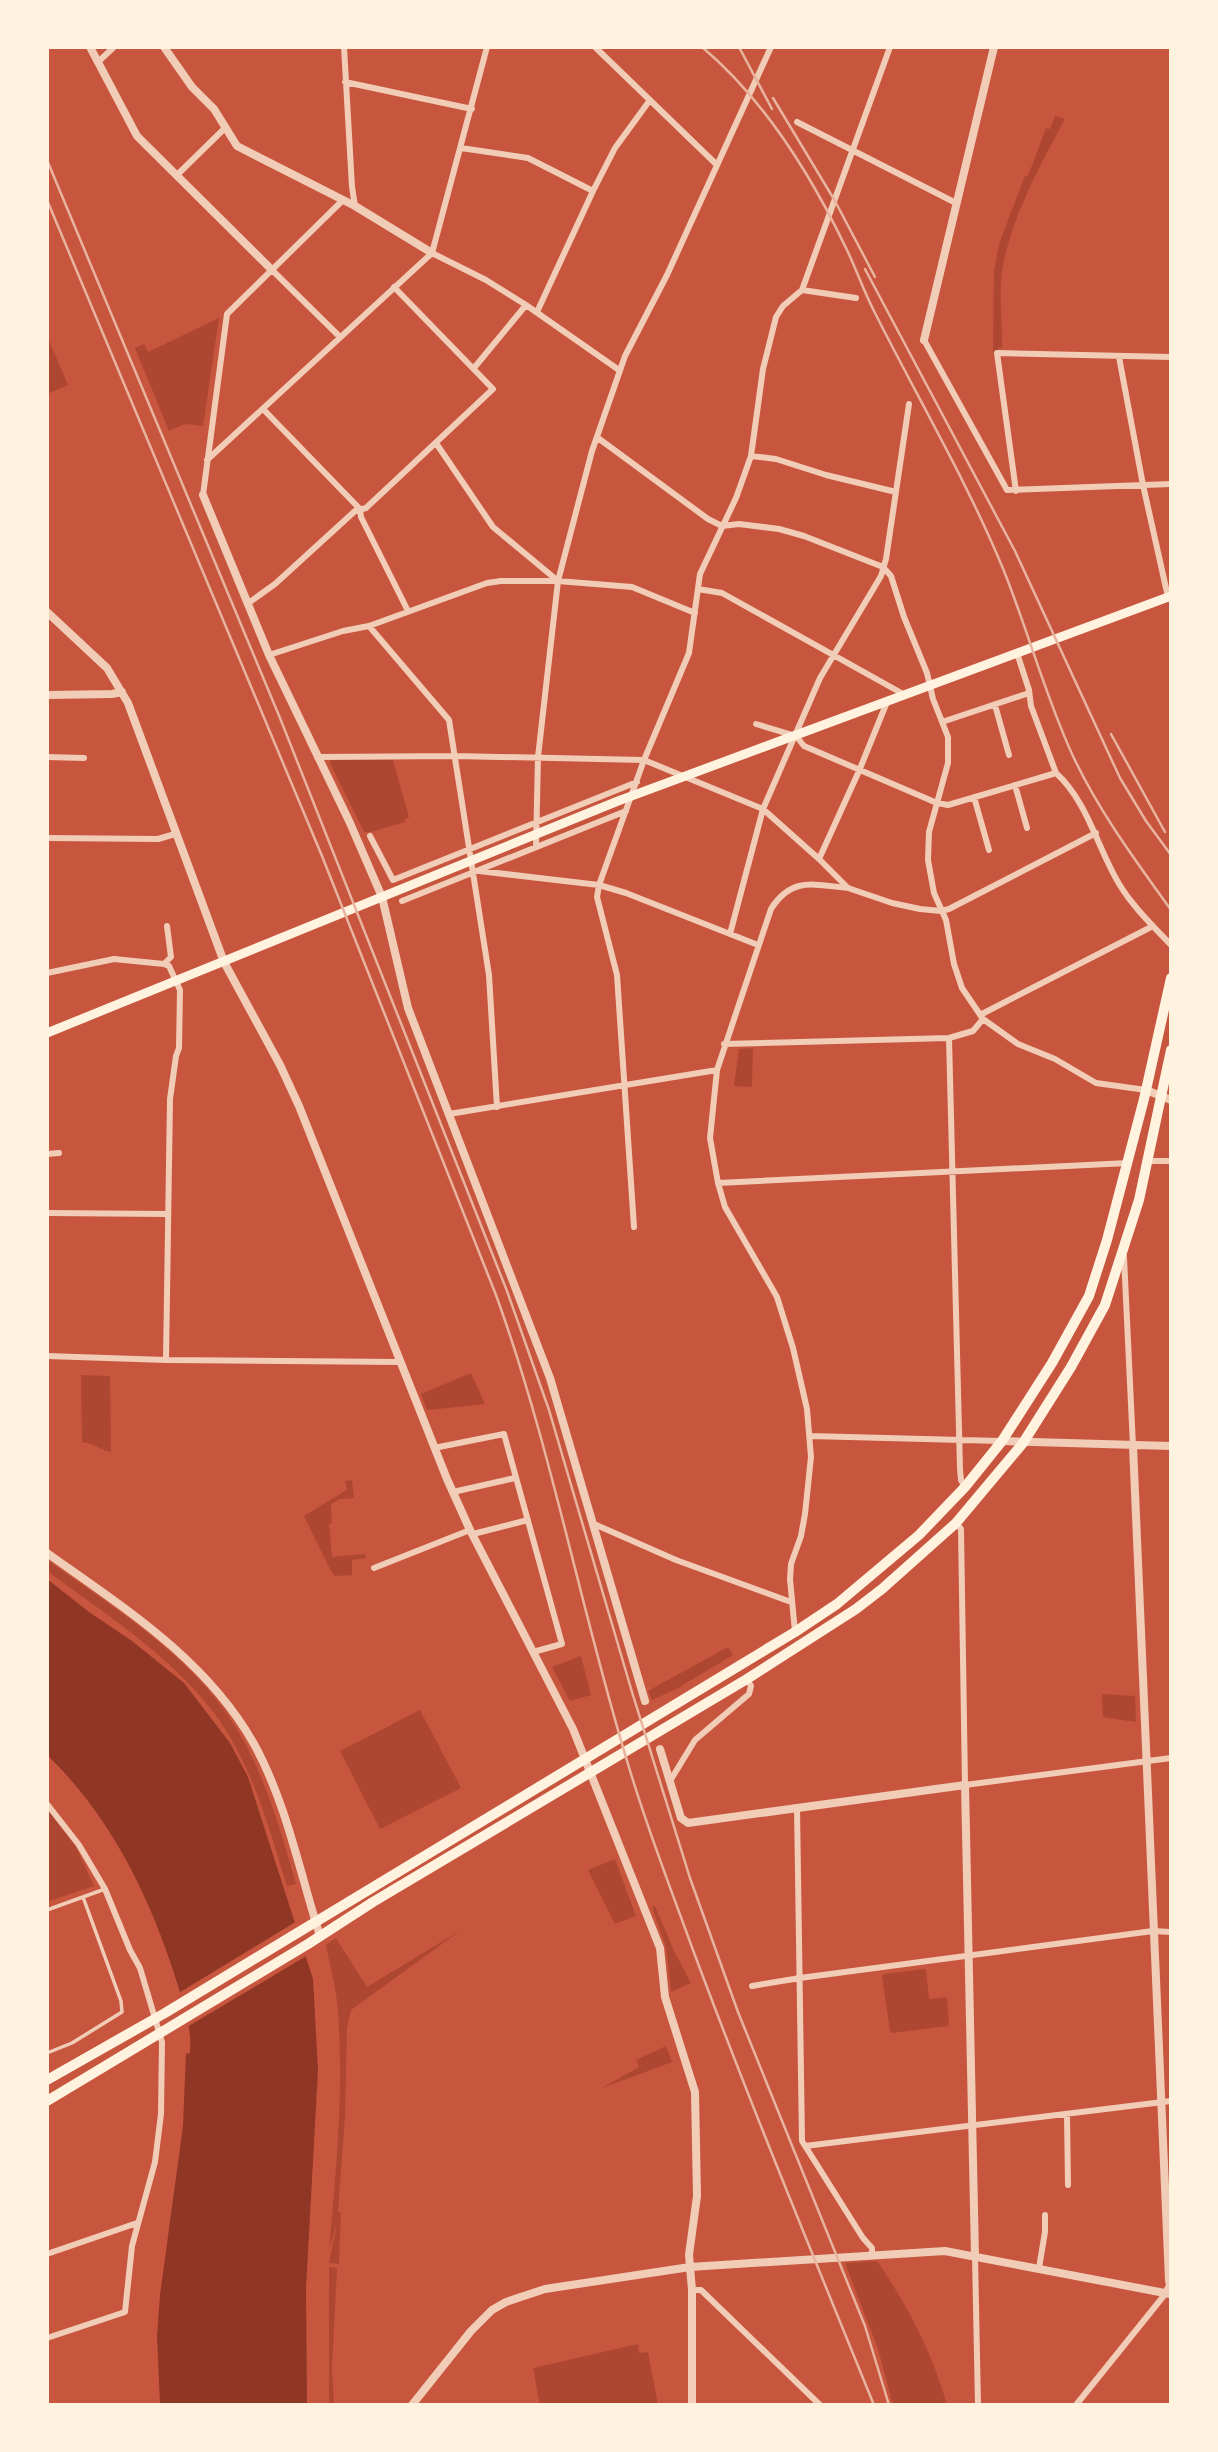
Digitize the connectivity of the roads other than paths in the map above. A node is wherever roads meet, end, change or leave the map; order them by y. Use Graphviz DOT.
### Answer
graph roads {
  1 [pos="90,47"];
  2 [pos="114,47"];
  3 [pos="163,47"];
  4 [pos="344,47"];
  5 [pos="487,47"];
  6 [pos="596,47"];
  7 [pos="608,47"];
  8 [pos="771,47"];
  9 [pos="890,47"];
  10 [pos="994,47"];
  11 [pos="605,57"];
  12 [pos="98,62"];
  13 [pos="345,82"];
  14 [pos="650,100"];
  15 [pos="472,109"];
  16 [pos="797,122"];
  17 [pos="225,128"];
  18 [pos="461,148"];
  19 [pos="853,150"];
  20 [pos="717,165"];
  21 [pos="177,174"];
  22 [pos="593,191"];
  23 [pos="343,200"];
  24 [pos="956,203"];
  25 [pos="355,206"];
  26 [pos="432,253"];
  27 [pos="272,270"];
  28 [pos="394,288"];
  29 [pos="802,290"];
  30 [pos="856,298"];
  31 [pos="526,305"];
  32 [pos="537,312"];
  33 [pos="340,337"];
  34 [pos="924,340"];
  35 [pos="1119,357"];
  36 [pos="1171,357"];
  37 [pos="474,368"];
  38 [pos="620,370"];
  39 [pos="909,404"];
  40 [pos="263,409"];
  41 [pos="598,438"];
  42 [pos="436,443"];
  43 [pos="751,456"];
  44 [pos="207,460"];
  45 [pos="1171,484"];
  46 [pos="1143,485"];
  47 [pos="1016,491"];
  48 [pos="896,492"];
  49 [pos="203,495"];
  50 [pos="360,509"];
  51 [pos="722,526"];
  52 [pos="883,567"];
  53 [pos="558,581"];
  54 [pos="698,589"];
  55 [pos="1169,597"];
  56 [pos="247,604"];
  57 [pos="408,611"];
  58 [pos="47,612"];
  59 [pos="695,613"];
  60 [pos="369,626"];
  61 [pos="1017,653"];
  62 [pos="834,654"];
  63 [pos="269,656"];
  64 [pos="931,685"];
  65 [pos="122,692"];
  66 [pos="1029,693"];
  67 [pos="47,695"];
  68 [pos="905,695"];
  69 [pos="887,702"];
  70 [pos="995,705"];
  71 [pos="943,722"];
  72 [pos="757,724"];
  73 [pos="796,736"];
  74 [pos="1009,755"];
  75 [pos="456,756"];
  76 [pos="47,757"];
  77 [pos="317,757"];
  78 [pos="538,757"];
  79 [pos="84,758"];
  80 [pos="645,760"];
  81 [pos="859,771"];
  82 [pos="1056,773"];
  83 [pos="686,776"];
  84 [pos="638,782"];
  85 [pos="1015,785"];
  86 [pos="633,795"];
  87 [pos="974,797"];
  88 [pos="937,803"];
  89 [pos="763,808"];
  90 [pos="626,811"];
  91 [pos="536,821"];
  92 [pos="1027,828"];
  93 [pos="1096,833"];
  94 [pos="175,834"];
  95 [pos="370,836"];
  96 [pos="47,838"];
  97 [pos="536,846"];
  98 [pos="470,848"];
  99 [pos="989,850"];
  100 [pos="819,859"];
  101 [pos="476,872"];
  102 [pos="599,886"];
  103 [pos="848,888"];
  104 [pos="382,897"];
  105 [pos="402,901"];
  106 [pos="941,911"];
  107 [pos="167,926"];
  108 [pos="1153,926"];
  109 [pos="730,934"];
  110 [pos="758,945"];
  111 [pos="1171,945"];
  112 [pos="224,962"];
  113 [pos="164,964"];
  114 [pos="47,973"];
  115 [pos="1171,978"];
  116 [pos="981,1017"];
  117 [pos="47,1033"];
  118 [pos="949,1038"];
  119 [pos="724,1044"];
  120 [pos="1171,1050"];
  121 [pos="716,1070"];
  122 [pos="624,1086"];
  123 [pos="1146,1090"];
  124 [pos="1166,1098"];
  125 [pos="497,1107"];
  126 [pos="449,1114"];
  127 [pos="59,1153"];
  128 [pos="47,1154"];
  129 [pos="1147,1161"];
  130 [pos="1171,1161"];
  131 [pos="1128,1163"];
  132 [pos="953,1170"];
  133 [pos="718,1183"];
  134 [pos="47,1213"];
  135 [pos="168,1214"];
  136 [pos="634,1227"];
  137 [pos="1122,1252"];
  138 [pos="47,1356"];
  139 [pos="166,1360"];
  140 [pos="400,1362"];
  141 [pos="810,1436"];
  142 [pos="960,1440"];
  143 [pos="1002,1441"];
  144 [pos="1023,1443"];
  145 [pos="1133,1446"];
  146 [pos="1171,1447"];
  147 [pos="434,1448"];
  148 [pos="515,1478"];
  149 [pos="965,1487"];
  150 [pos="453,1492"];
  151 [pos="528,1520"];
  152 [pos="956,1523"];
  153 [pos="594,1524"];
  154 [pos="471,1532"];
  155 [pos="47,1553"];
  156 [pos="374,1568"];
  157 [pos="791,1602"];
  158 [pos="794,1632"];
  159 [pos="533,1652"];
  160 [pos="747,1679"];
  161 [pos="645,1701"];
  162 [pos="660,1749"];
  163 [pos="1171,1758"];
  164 [pos="1147,1760"];
  165 [pos="670,1781"];
  166 [pos="965,1785"];
  167 [pos="47,1804"];
  168 [pos="797,1807"];
  169 [pos="105,1889"];
  170 [pos="83,1897"];
  171 [pos="47,1910"];
  172 [pos="315,1921"];
  173 [pos="1153,1931"];
  174 [pos="1171,1932"];
  175 [pos="320,1936"];
  176 [pos="968,1955"];
  177 [pos="800,1978"];
  178 [pos="752,1986"];
  179 [pos="155,2019"];
  180 [pos="160,2032"];
  181 [pos="47,2053"];
  182 [pos="47,2080"];
  183 [pos="47,2101"];
  184 [pos="1171,2101"];
  185 [pos="1161,2102"];
  186 [pos="1067,2114"];
  187 [pos="973,2124"];
  188 [pos="805,2146"];
  189 [pos="1068,2185"];
  190 [pos="1045,2215"];
  191 [pos="137,2223"];
  192 [pos="47,2254"];
  193 [pos="872,2255"];
  194 [pos="975,2256"];
  195 [pos="690,2267"];
  196 [pos="1039,2268"];
  197 [pos="692,2290"];
  198 [pos="1168,2294"];
  199 [pos="47,2338"];
  200 [pos="412,2405"];
  201 [pos="692,2405"];
  202 [pos="820,2405"];
  203 [pos="978,2405"];
  204 [pos="1076,2405"];
  1 -- 12 [label="street"];
  2 -- 12 [label="street"];
  3 -- 17 [label="street"];
  4 -- 13 [label="street"];
  5 -- 15 [label="street"];
  6 -- 11 [label="street"];
  7 -- 11 [label="street"];
  8 -- 20 [label="street"];
  9 -- 19 [label="street"];
  10 -- 24 [label="street"];
  11 -- 14 [label="street"];
  12 -- 21 [label="street"];
  13 -- 15 [label="street"];
  13 -- 25 [label="street"];
  14 -- 20 [label="street"];
  14 -- 22 [label="street"];
  15 -- 18 [label="street"];
  16 -- 19 [label="street"];
  17 -- 21 [label="street"];
  17 -- 23 [label="street"];
  18 -- 22 [label="street"];
  18 -- 26 [label="street"];
  19 -- 24 [label="street"];
  19 -- 29 [label="street"];
  20 -- 38 [label="street"];
  21 -- 27 [label="street"];
  22 -- 32 [label="street"];
  23 -- 25 [label="street"];
  23 -- 27 [label="street"];
  24 -- 34 [label="street"];
  25 -- 26 [label="street"];
  26 -- 28 [label="street"];
  26 -- 31 [label="street"];
  27 -- 33 [label="street"];
  27 -- 44 [label="street"];
  28 -- 33 [label="street"];
  28 -- 37 [label="street"];
  29 -- 30 [label="street"];
  29 -- 43 [label="street"];
  31 -- 32 [label="street"];
  31 -- 37 [label="street"];
  32 -- 38 [label="street"];
  33 -- 40 [label="street"];
  34 -- 47 [label="street"];
  35 -- 36 [label="street"];
  35 -- 46 [label="street"];
  35 -- 47 [label="street"];
  37 -- 42 [label="street"];
  38 -- 41 [label="street"];
  39 -- 48 [label="street"];
  40 -- 44 [label="street"];
  40 -- 50 [label="street"];
  41 -- 51 [label="street"];
  41 -- 53 [label="street"];
  42 -- 50 [label="street"];
  42 -- 53 [label="street"];
  43 -- 48 [label="street"];
  43 -- 51 [label="street"];
  44 -- 49 [label="street"];
  45 -- 46 [label="street"];
  46 -- 47 [label="street"];
  46 -- 55 [label="street"];
  48 -- 52 [label="street"];
  49 -- 56 [label="street"];
  50 -- 56 [label="street"];
  50 -- 57 [label="street"];
  51 -- 52 [label="street"];
  51 -- 54 [label="street"];
  52 -- 62 [label="street"];
  52 -- 64 [label="street"];
  53 -- 57 [label="street"];
  53 -- 59 [label="street"];
  53 -- 78 [label="street"];
  54 -- 59 [label="street"];
  54 -- 62 [label="street"];
  55 -- 61 [label="main road"];
  56 -- 63 [label="street"];
  57 -- 60 [label="street"];
  58 -- 65 [label="street"];
  59 -- 80 [label="street"];
  60 -- 63 [label="street"];
  60 -- 75 [label="street"];
  61 -- 64 [label="main road"];
  61 -- 66 [label="street"];
  62 -- 68 [label="street"];
  62 -- 73 [label="street"];
  63 -- 77 [label="street"];
  64 -- 68 [label="main road"];
  64 -- 71 [label="street"];
  65 -- 67 [label="street"];
  65 -- 94 [label="street"];
  66 -- 70 [label="street"];
  66 -- 82 [label="street"];
  68 -- 69 [label="main road"];
  69 -- 73 [label="main road"];
  69 -- 81 [label="street"];
  70 -- 71 [label="street"];
  70 -- 74 [label="street"];
  71 -- 88 [label="street"];
  72 -- 73 [label="street"];
  73 -- 81 [label="street"];
  73 -- 83 [label="main road"];
  73 -- 89 [label="street"];
  75 -- 77 [label="street"];
  75 -- 78 [label="street"];
  75 -- 98 [label="street"];
  76 -- 79 [label="street"];
  77 -- 104 [label="street"];
  78 -- 80 [label="street"];
  78 -- 91 [label="street"];
  80 -- 83 [label="street"];
  80 -- 84 [label="street"];
  81 -- 88 [label="street"];
  81 -- 100 [label="street"];
  82 -- 85 [label="street"];
  82 -- 93 [label="street"];
  83 -- 86 [label="main road"];
  83 -- 89 [label="street"];
  84 -- 86 [label="street"];
  84 -- 91 [label="street"];
  85 -- 87 [label="street"];
  85 -- 92 [label="street"];
  86 -- 90 [label="street"];
  86 -- 104 [label="main road"];
  87 -- 88 [label="street"];
  87 -- 99 [label="street"];
  88 -- 106 [label="street"];
  89 -- 100 [label="street"];
  89 -- 109 [label="street"];
  90 -- 97 [label="street"];
  90 -- 102 [label="street"];
  91 -- 97 [label="street"];
  91 -- 98 [label="street"];
  93 -- 106 [label="street"];
  93 -- 108 [label="street"];
  94 -- 96 [label="street"];
  94 -- 112 [label="street"];
  95 -- 98 [label="street"];
  97 -- 101 [label="street"];
  98 -- 101 [label="street"];
  100 -- 103 [label="street"];
  101 -- 102 [label="street"];
  101 -- 105 [label="street"];
  101 -- 125 [label="street"];
  102 -- 109 [label="street"];
  102 -- 122 [label="street"];
  103 -- 106 [label="street"];
  103 -- 110 [label="street"];
  104 -- 112 [label="main road"];
  104 -- 126 [label="street"];
  106 -- 116 [label="street"];
  107 -- 113 [label="street"];
  108 -- 111 [label="street"];
  108 -- 116 [label="street"];
  109 -- 110 [label="street"];
  110 -- 119 [label="street"];
  112 -- 117 [label="main road"];
  112 -- 140 [label="street"];
  113 -- 114 [label="street"];
  113 -- 135 [label="street"];
  115 -- 123 [label="highway"];
  116 -- 118 [label="street"];
  116 -- 123 [label="street"];
  118 -- 119 [label="street"];
  118 -- 132 [label="street"];
  119 -- 121 [label="street"];
  120 -- 124 [label="highway"];
  121 -- 122 [label="street"];
  121 -- 133 [label="street"];
  122 -- 125 [label="street"];
  122 -- 136 [label="street"];
  123 -- 124 [label="street"];
  123 -- 131 [label="highway"];
  124 -- 129 [label="highway"];
  125 -- 126 [label="street"];
  126 -- 153 [label="street"];
  127 -- 128 [label="street"];
  129 -- 130 [label="street"];
  129 -- 137 [label="highway"];
  131 -- 132 [label="street"];
  131 -- 143 [label="highway"];
  132 -- 133 [label="street"];
  132 -- 142 [label="street"];
  133 -- 141 [label="street"];
  134 -- 135 [label="street"];
  135 -- 139 [label="street"];
  137 -- 144 [label="highway"];
  137 -- 145 [label="street"];
  138 -- 139 [label="street"];
  139 -- 140 [label="street"];
  140 -- 147 [label="street"];
  141 -- 142 [label="street"];
  141 -- 157 [label="street"];
  142 -- 143 [label="street"];
  142 -- 149 [label="street"];
  143 -- 144 [label="street"];
  143 -- 149 [label="highway"];
  144 -- 145 [label="street"];
  144 -- 152 [label="highway"];
  145 -- 146 [label="street"];
  145 -- 164 [label="street"];
  147 -- 148 [label="street"];
  147 -- 150 [label="street"];
  148 -- 150 [label="street"];
  148 -- 151 [label="street"];
  149 -- 158 [label="highway"];
  150 -- 154 [label="street"];
  151 -- 154 [label="street"];
  151 -- 159 [label="street"];
  152 -- 160 [label="highway"];
  152 -- 166 [label="street"];
  153 -- 157 [label="street"];
  153 -- 161 [label="street"];
  154 -- 156 [label="street"];
  154 -- 159 [label="street"];
  155 -- 172 [label="street"];
  157 -- 158 [label="street"];
  158 -- 172 [label="highway"];
  159 -- 195 [label="street"];
  160 -- 165 [label="street"];
  160 -- 175 [label="highway"];
  162 -- 165 [label="street"];
  163 -- 164 [label="street"];
  164 -- 166 [label="street"];
  164 -- 173 [label="street"];
  165 -- 168 [label="street"];
  166 -- 168 [label="street"];
  166 -- 176 [label="street"];
  167 -- 169 [label="street"];
  168 -- 177 [label="street"];
  169 -- 170 [label="lane"];
  169 -- 179 [label="street"];
  170 -- 171 [label="lane"];
  170 -- 181 [label="lane"];
  172 -- 175 [label="street"];
  172 -- 179 [label="highway"];
  173 -- 174 [label="street"];
  173 -- 176 [label="street"];
  173 -- 185 [label="street"];
  175 -- 180 [label="highway"];
  176 -- 177 [label="street"];
  176 -- 187 [label="street"];
  177 -- 178 [label="street"];
  177 -- 188 [label="street"];
  179 -- 180 [label="street"];
  179 -- 182 [label="highway"];
  180 -- 183 [label="highway"];
  180 -- 191 [label="street"];
  184 -- 185 [label="street"];
  185 -- 186 [label="street"];
  185 -- 198 [label="street"];
  186 -- 187 [label="street"];
  186 -- 189 [label="street"];
  187 -- 188 [label="street"];
  187 -- 194 [label="street"];
  188 -- 193 [label="street"];
  190 -- 196 [label="street"];
  191 -- 192 [label="street"];
  191 -- 199 [label="street"];
  193 -- 194 [label="street"];
  193 -- 195 [label="street"];
  194 -- 196 [label="street"];
  194 -- 203 [label="street"];
  195 -- 197 [label="street"];
  195 -- 200 [label="street"];
  196 -- 198 [label="street"];
  197 -- 201 [label="street"];
  197 -- 202 [label="street"];
  198 -- 204 [label="street"];
}
